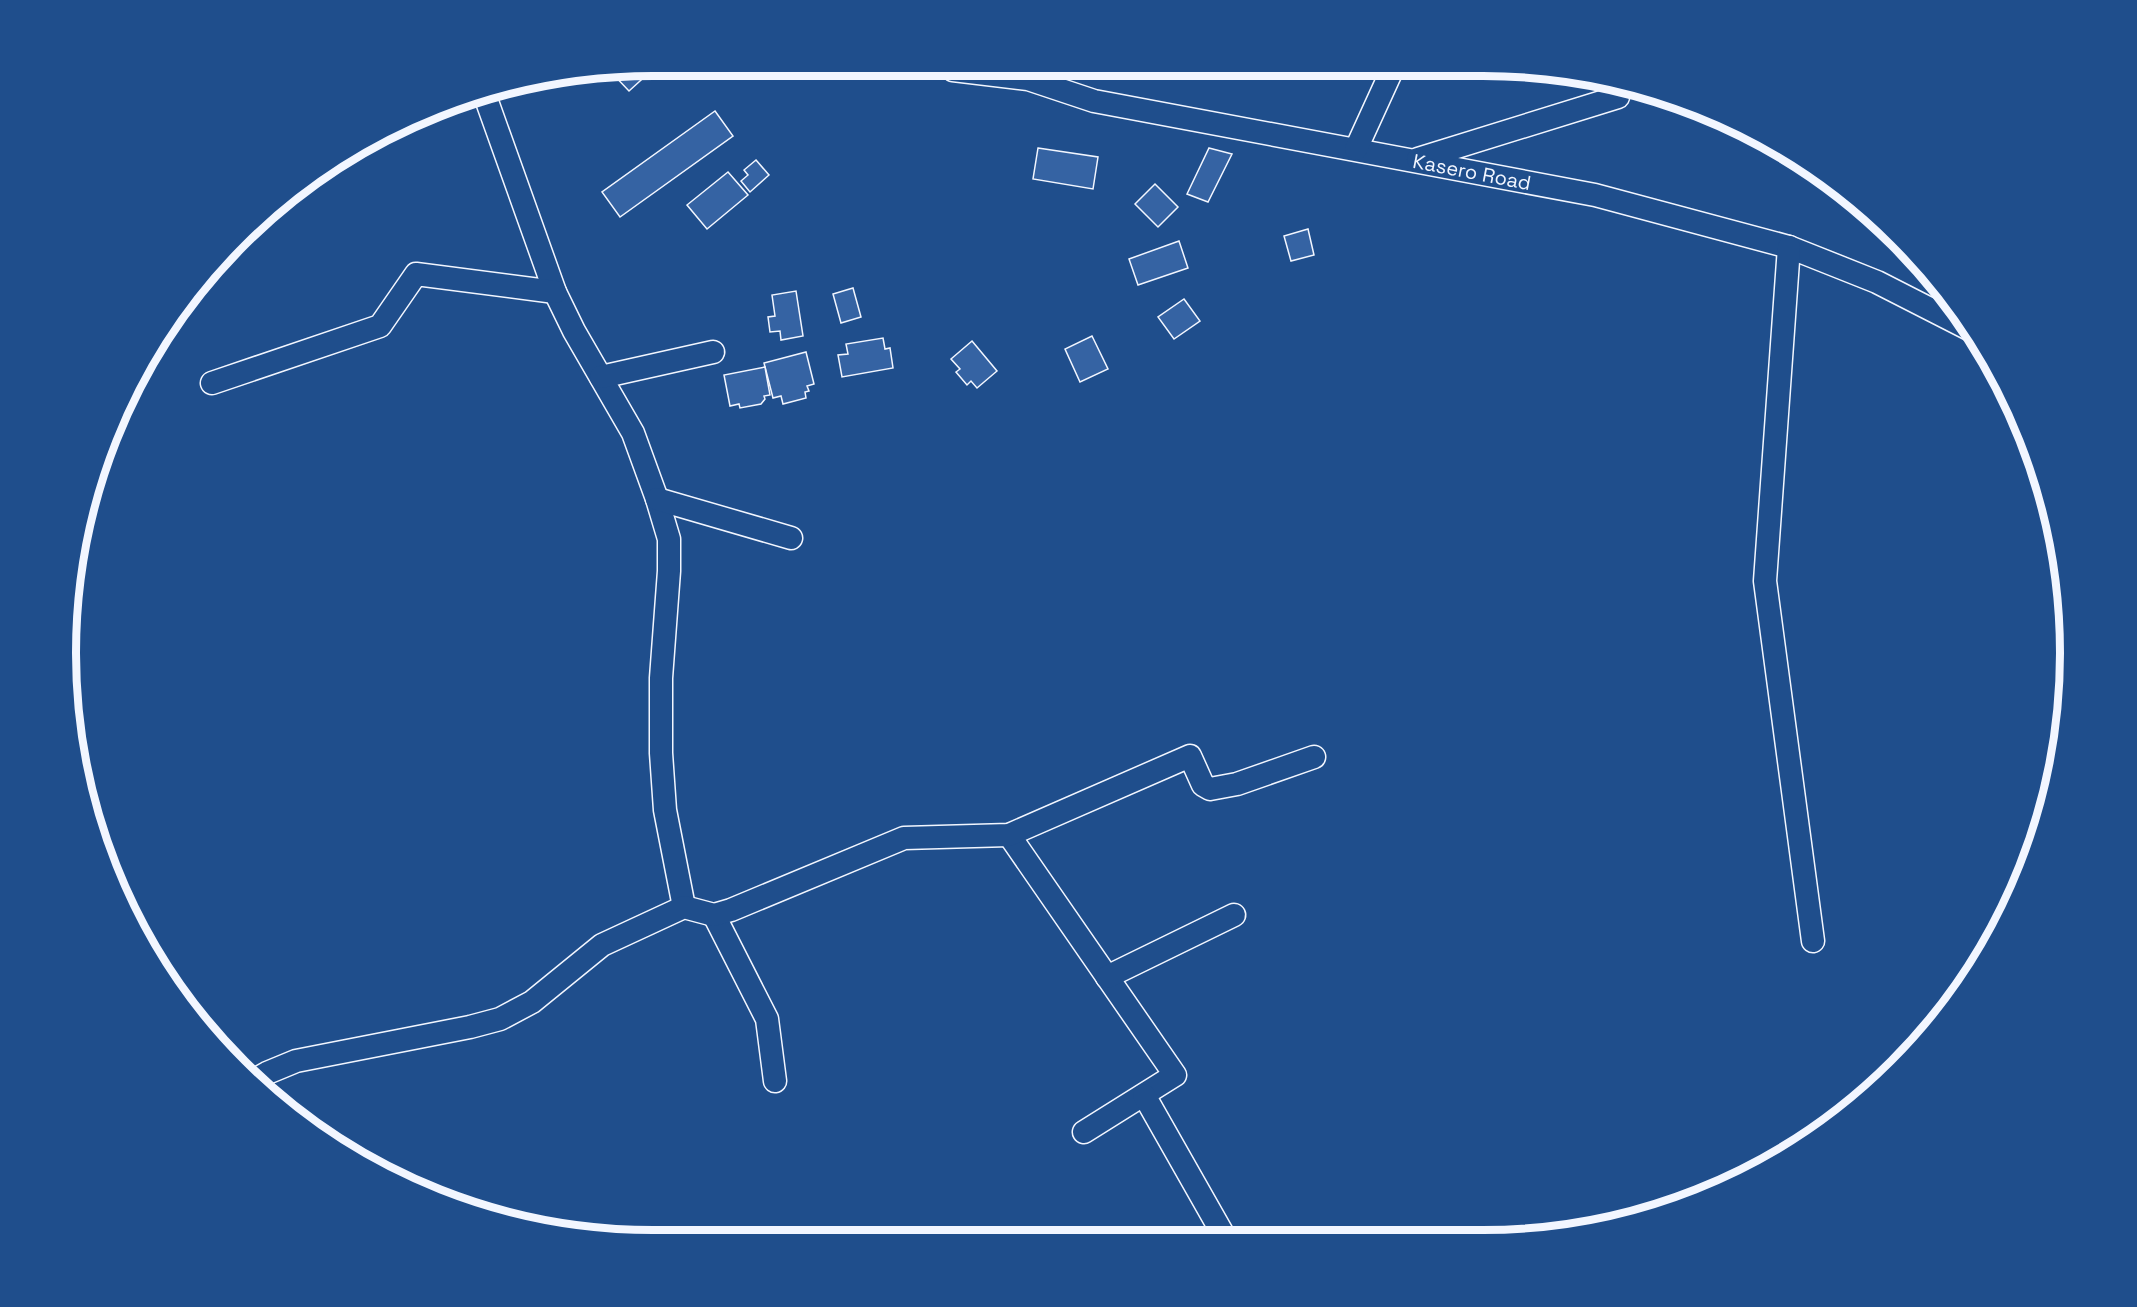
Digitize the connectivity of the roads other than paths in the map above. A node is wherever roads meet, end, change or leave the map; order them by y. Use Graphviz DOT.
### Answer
graph roads {
  1 [pos="1003,76"];
  2 [pos="1389,76"];
  3 [pos="1617,93"];
  4 [pos="487,101"];
  5 [pos="1356,149"];
  6 [pos="1414,161"];
  7 [pos="1789,247"];
  8 [pos="555,292"];
  9 [pos="1955,322"];
  10 [pos="713,352"];
  11 [pos="601,377"];
  12 [pos="212,383"];
  13 [pos="657,499"];
  14 [pos="791,538"];
  15 [pos="1314,757"];
  16 [pos="1009,836"];
  17 [pos="684,907"];
  18 [pos="714,915"];
  19 [pos="1234,915"];
  20 [pos="1813,941"];
  21 [pos="1107,977"];
  22 [pos="261,1076"];
  23 [pos="775,1081"];
  24 [pos="1144,1095"];
  25 [pos="1084,1132"];
  26 [pos="1221,1230"];
  1 -- 5 [label="street, Kasero Road"];
  2 -- 5 [label="street"];
  3 -- 6 [label="street"];
  4 -- 8 [label="street"];
  5 -- 6 [label="street, Kasero Road"];
  6 -- 7 [label="street, Kasero Road"];
  7 -- 9 [label="street, Kasero Road"];
  7 -- 20 [label="street"];
  8 -- 11 [label="street"];
  8 -- 12 [label="street"];
  10 -- 11 [label="street"];
  11 -- 13 [label="street"];
  13 -- 14 [label="street"];
  13 -- 17 [label="street"];
  15 -- 16 [label="street"];
  16 -- 18 [label="street"];
  16 -- 21 [label="street"];
  17 -- 18 [label="street"];
  17 -- 22 [label="street"];
  18 -- 23 [label="street"];
  19 -- 21 [label="street"];
  21 -- 24 [label="street"];
  24 -- 25 [label="street"];
  24 -- 26 [label="street"];
}
